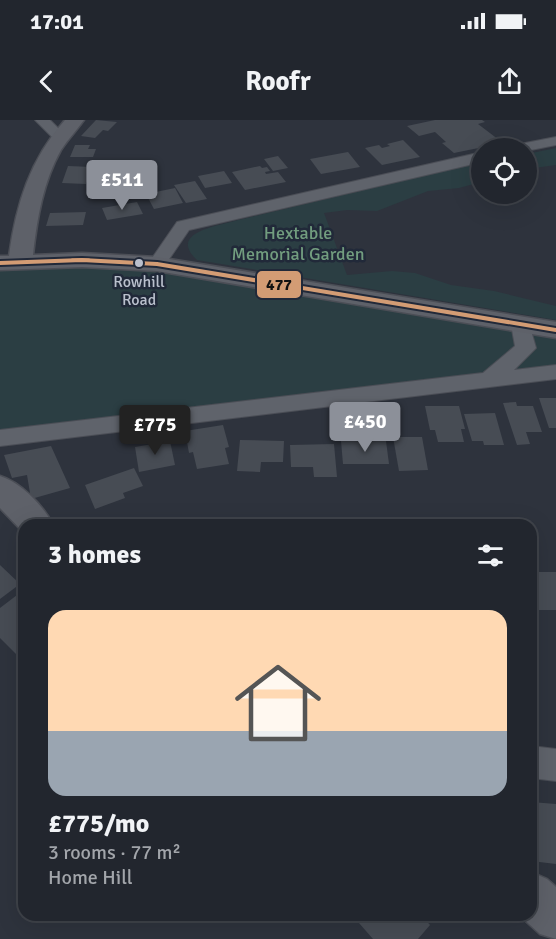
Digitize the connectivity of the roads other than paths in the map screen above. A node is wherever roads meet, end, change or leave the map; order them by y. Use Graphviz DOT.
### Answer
graph roads {
  1 [pos="42,120"];
  2 [pos="75,120"];
  3 [pos="59,136"];
  4 [pos="556,141"];
  5 [pos="537,145"];
  6 [pos="471,160"];
  7 [pos="10,262"];
  8 [pos="157,264"];
  9 [pos="521,324"];
  10 [pos="556,330"];
  11 [pos="556,372"];
  12 [pos="491,378"];
  13 [pos="0,438"];
  14 [pos="0,488"];
  15 [pos="31,519"];
  16 [pos="537,763"];
  17 [pos="556,765"];
  18 [pos="537,901"];
  19 [pos="556,918"];
  1 -- 3 [label="street"];
  2 -- 3 [label="main road"];
  3 -- 7 [label="main road"];
  4 -- 5 [label="street"];
  6 -- 8 [label="street"];
  7 -- 8 [label="main road"];
  8 -- 9 [label="main road"];
  9 -- 10 [label="main road"];
  9 -- 12 [label="street"];
  11 -- 12 [label="street"];
  12 -- 13 [label="street"];
  14 -- 15 [label="main road"];
  16 -- 17 [label="street"];
  18 -- 19 [label="main road"];
}
